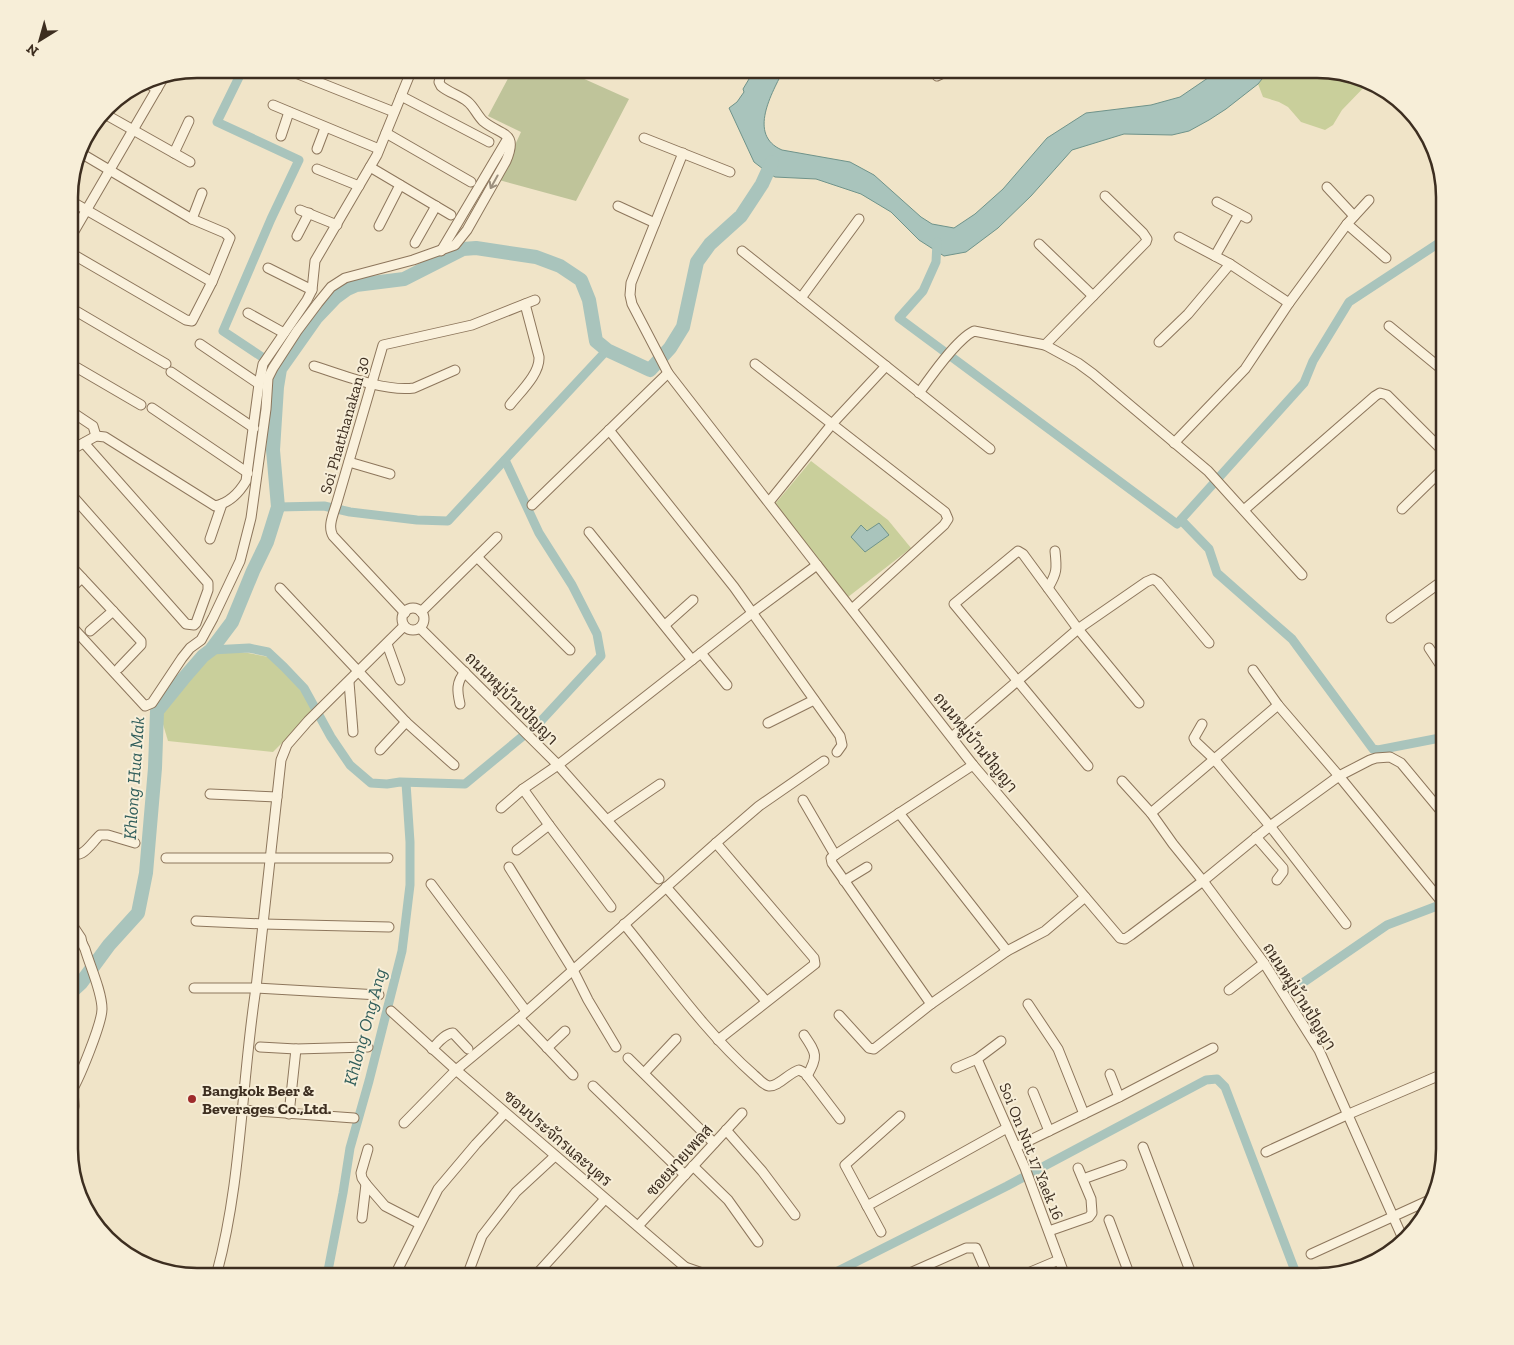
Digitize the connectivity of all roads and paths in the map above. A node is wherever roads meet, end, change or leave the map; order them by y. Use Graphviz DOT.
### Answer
graph roads {
  1 [pos="306,77"];
  2 [pos="409,77"];
  3 [pos="441,77"];
  4 [pos="160,84"];
  5 [pos="153,86"];
  6 [pos="157,89"];
  7 [pos="401,96"];
  8 [pos="274,105"];
  9 [pos="289,112"];
  10 [pos="394,112"];
  11 [pos="109,116"];
  12 [pos="189,121"];
  13 [pos="325,128"];
  14 [pos="133,130"];
  15 [pos="386,133"];
  16 [pos="280,136"];
  17 [pos="644,138"];
  18 [pos="489,142"];
  19 [pos="317,149"];
  20 [pos="379,149"];
  21 [pos="683,153"];
  22 [pos="174,154"];
  23 [pos="85,156"];
  24 [pos="190,162"];
  25 [pos="370,167"];
  26 [pos="317,169"];
  27 [pos="110,170"];
  28 [pos="730,172"];
  29 [pos="471,182"];
  30 [pos="400,185"];
  31 [pos="359,186"];
  32 [pos="1328,187"];
  33 [pos="202,193"];
  34 [pos="1105,196"];
  35 [pos="1370,200"];
  36 [pos="1217,202"];
  37 [pos="78,205"];
  38 [pos="436,206"];
  39 [pos="618,206"];
  40 [pos="86,210"];
  41 [pos="451,215"];
  42 [pos="1354,216"];
  43 [pos="192,219"];
  44 [pos="859,219"];
  45 [pos="655,222"];
  46 [pos="78,224"];
  47 [pos="1347,224"];
  48 [pos="337,225"];
  49 [pos="379,226"];
  50 [pos="297,236"];
  51 [pos="1179,237"];
  52 [pos="415,244"];
  53 [pos="1039,244"];
  54 [pos="742,251"];
  55 [pos="1215,256"];
  56 [pos="78,257"];
  57 [pos="1386,258"];
  58 [pos="1230,264"];
  59 [pos="268,268"];
  60 [pos="212,282"];
  61 [pos="312,290"];
  62 [pos="1092,296"];
  63 [pos="801,298"];
  64 [pos="535,300"];
  65 [pos="1289,303"];
  66 [pos="525,304"];
  67 [pos="78,313"];
  68 [pos="248,313"];
  69 [pos="1389,326"];
  70 [pos="284,333"];
  71 [pos="1159,342"];
  72 [pos="200,344"];
  73 [pos="1045,345"];
  74 [pos="755,364"];
  75 [pos="1436,365"];
  76 [pos="314,366"];
  77 [pos="886,366"];
  78 [pos="78,368"];
  79 [pos="455,370"];
  80 [pos="668,373"];
  81 [pos="259,384"];
  82 [pos="372,384"];
  83 [pos="919,393"];
  84 [pos="510,405"];
  85 [pos="141,406"];
  86 [pos="152,408"];
  87 [pos="78,416"];
  88 [pos="832,424"];
  89 [pos="254,428"];
  90 [pos="609,430"];
  91 [pos="96,436"];
  92 [pos="84,443"];
  93 [pos="1174,443"];
  94 [pos="1436,444"];
  95 [pos="78,446"];
  96 [pos="990,449"];
  97 [pos="349,462"];
  98 [pos="248,473"];
  99 [pos="390,474"];
  100 [pos="1436,476"];
  101 [pos="78,502"];
  102 [pos="769,502"];
  103 [pos="222,504"];
  104 [pos="532,504"];
  105 [pos="1402,509"];
  106 [pos="1244,510"];
  107 [pos="590,532"];
  108 [pos="497,538"];
  109 [pos="210,539"];
  110 [pos="1055,552"];
  111 [pos="477,557"];
  112 [pos="817,564"];
  113 [pos="78,574"];
  114 [pos="1302,575"];
  115 [pos="82,578"];
  116 [pos="78,582"];
  117 [pos="1436,586"];
  118 [pos="280,588"];
  119 [pos="1048,588"];
  120 [pos="693,600"];
  121 [pos="852,609"];
  122 [pos="113,611"];
  123 [pos="405,612"];
  124 [pos="420,612"];
  125 [pos="752,613"];
  126 [pos="1391,618"];
  127 [pos="665,625"];
  128 [pos="404,626"];
  129 [pos="420,628"];
  130 [pos="1078,629"];
  131 [pos="90,631"];
  132 [pos="78,634"];
  133 [pos="1209,643"];
  134 [pos="387,644"];
  135 [pos="1429,648"];
  136 [pos="570,650"];
  137 [pos="701,653"];
  138 [pos="1436,658"];
  139 [pos="692,660"];
  140 [pos="119,668"];
  141 [pos="1253,670"];
  142 [pos="359,672"];
  143 [pos="465,672"];
  144 [pos="400,680"];
  145 [pos="1018,681"];
  146 [pos="349,682"];
  147 [pos="727,685"];
  148 [pos="814,700"];
  149 [pos="1139,703"];
  150 [pos="460,704"];
  151 [pos="1278,705"];
  152 [pos="406,722"];
  153 [pos="768,723"];
  154 [pos="1202,724"];
  155 [pos="353,732"];
  156 [pos="952,738"];
  157 [pos="380,750"];
  158 [pos="837,752"];
  159 [pos="1214,759"];
  160 [pos="824,761"];
  161 [pos="558,764"];
  162 [pos="454,765"];
  163 [pos="973,765"];
  164 [pos="1088,766"];
  165 [pos="1339,776"];
  166 [pos="1122,781"];
  167 [pos="660,784"];
  168 [pos="523,789"];
  169 [pos="210,794"];
  170 [pos="277,797"];
  171 [pos="803,800"];
  172 [pos="1436,805"];
  173 [pos="501,808"];
  174 [pos="899,813"];
  175 [pos="1151,813"];
  176 [pos="607,820"];
  177 [pos="548,825"];
  178 [pos="1270,826"];
  179 [pos="1256,837"];
  180 [pos="716,842"];
  181 [pos="135,843"];
  182 [pos="517,850"];
  183 [pos="835,854"];
  184 [pos="78,856"];
  185 [pos="166,858"];
  186 [pos="270,858"];
  187 [pos="388,858"];
  188 [pos="509,867"];
  189 [pos="867,867"];
  190 [pos="659,879"];
  191 [pos="1277,880"];
  192 [pos="844,881"];
  193 [pos="1203,881"];
  194 [pos="431,884"];
  195 [pos="666,887"];
  196 [pos="1436,895"];
  197 [pos="1085,897"];
  198 [pos="611,907"];
  199 [pos="196,921"];
  200 [pos="263,924"];
  201 [pos="624,924"];
  202 [pos="1346,924"];
  203 [pos="390,927"];
  204 [pos="78,934"];
  205 [pos="78,944"];
  206 [pos="83,946"];
  207 [pos="1007,951"];
  208 [pos="1264,963"];
  209 [pos="574,970"];
  210 [pos="194,988"];
  211 [pos="256,988"];
  212 [pos="1229,990"];
  213 [pos="379,995"];
  214 [pos="766,1001"];
  215 [pos="932,1004"];
  216 [pos="1028,1004"];
  217 [pos="391,1011"];
  218 [pos="526,1011"];
  219 [pos="840,1015"];
  220 [pos="519,1018"];
  221 [pos="565,1031"];
  222 [pos="804,1035"];
  223 [pos="676,1039"];
  224 [pos="718,1040"];
  225 [pos="1001,1041"];
  226 [pos="616,1046"];
  227 [pos="260,1047"];
  228 [pos="368,1048"];
  229 [pos="547,1048"];
  230 [pos="1213,1048"];
  231 [pos="296,1049"];
  232 [pos="432,1049"];
  233 [pos="468,1049"];
  234 [pos="628,1058"];
  235 [pos="977,1059"];
  236 [pos="956,1068"];
  237 [pos="456,1070"];
  238 [pos="78,1072"];
  239 [pos="644,1073"];
  240 [pos="1110,1074"];
  241 [pos="573,1075"];
  242 [pos="807,1076"];
  243 [pos="1436,1077"];
  244 [pos="594,1086"];
  245 [pos="1033,1092"];
  246 [pos="1119,1097"];
  247 [pos="243,1110"];
  248 [pos="506,1113"];
  249 [pos="742,1113"];
  250 [pos="289,1114"];
  251 [pos="1084,1114"];
  252 [pos="1349,1114"];
  253 [pos="900,1116"];
  254 [pos="354,1118"];
  255 [pos="840,1119"];
  256 [pos="404,1123"];
  257 [pos="1007,1128"];
  258 [pos="726,1130"];
  259 [pos="1049,1131"];
  260 [pos="714,1143"];
  261 [pos="1016,1147"];
  262 [pos="1143,1147"];
  263 [pos="368,1149"];
  264 [pos="1266,1152"];
  265 [pos="555,1156"];
  266 [pos="1122,1165"];
  267 [pos="693,1166"];
  268 [pos="1078,1168"];
  269 [pos="685,1175"];
  270 [pos="1083,1179"];
  271 [pos="366,1184"];
  272 [pos="605,1199"];
  273 [pos="1423,1203"];
  274 [pos="867,1206"];
  275 [pos="795,1215"];
  276 [pos="1394,1216"];
  277 [pos="362,1218"];
  278 [pos="1109,1220"];
  279 [pos="420,1224"];
  280 [pos="638,1226"];
  281 [pos="1049,1231"];
  282 [pos="881,1232"];
  283 [pos="1401,1234"];
  284 [pos="758,1242"];
  285 [pos="1311,1254"];
  286 [pos="1059,1260"];
  287 [pos="685,1267"];
  288 [pos="218,1268"];
  289 [pos="398,1268"];
  290 [pos="470,1268"];
  291 [pos="542,1268"];
  292 [pos="688,1268"];
  293 [pos="921,1268"];
  294 [pos="985,1268"];
  295 [pos="1040,1268"];
  296 [pos="1062,1268"];
  297 [pos="1126,1268"];
  298 [pos="1189,1268"];
  1 -- 10 [label="street"];
  2 -- 7 [label="street"];
  3 -- 132 [label="street"];
  4 -- 6 [label="street"];
  5 -- 6 [label="street"];
  6 -- 14 [label="street"];
  7 -- 10 [label="street"];
  7 -- 18 [label="street"];
  8 -- 9 [label="street"];
  9 -- 13 [label="street"];
  9 -- 16 [label="street"];
  10 -- 15 [label="street"];
  11 -- 14 [label="street"];
  12 -- 22 [label="street"];
  13 -- 19 [label="street"];
  13 -- 20 [label="street"];
  14 -- 22 [label="street"];
  14 -- 27 [label="street"];
  15 -- 20 [label="street"];
  15 -- 29 [label="street"];
  17 -- 21 [label="street"];
  20 -- 25 [label="street"];
  21 -- 28 [label="street"];
  21 -- 45 [label="street"];
  22 -- 24 [label="street"];
  23 -- 27 [label="street"];
  25 -- 30 [label="street"];
  25 -- 31 [label="street"];
  26 -- 31 [label="street"];
  27 -- 40 [label="street"];
  27 -- 43 [label="street"];
  30 -- 38 [label="street"];
  30 -- 49 [label="street"];
  31 -- 48 [label="street"];
  32 -- 42 [label="street"];
  33 -- 43 [label="street"];
  34 -- 62 [label="street"];
  35 -- 42 [label="street"];
  36 -- 55 [label="street"];
  37 -- 40 [label="street"];
  38 -- 41 [label="street"];
  38 -- 52 [label="street"];
  39 -- 45 [label="street"];
  40 -- 46 [label="street"];
  40 -- 60 [label="street"];
  42 -- 47 [label="street"];
  43 -- 60 [label="street"];
  44 -- 63 [label="street"];
  45 -- 80 [label="street"];
  47 -- 57 [label="street"];
  47 -- 65 [label="street"];
  48 -- 50 [label="street"];
  48 -- 61 [label="street"];
  51 -- 55 [label="street"];
  53 -- 62 [label="street"];
  54 -- 63 [label="street"];
  55 -- 58 [label="street"];
  56 -- 60 [label="street"];
  58 -- 65 [label="street"];
  58 -- 71 [label="street"];
  59 -- 61 [label="street"];
  61 -- 70 [label="street"];
  62 -- 73 [label="street"];
  63 -- 77 [label="street"];
  64 -- 66 [label="street, Soi Phatthanakan 30"];
  65 -- 93 [label="street"];
  66 -- 82 [label="street, Soi Phatthanakan 30"];
  66 -- 84 [label="street"];
  67 -- 89 [label="street"];
  68 -- 70 [label="street"];
  69 -- 75 [label="street"];
  70 -- 81 [label="street"];
  72 -- 81 [label="street"];
  73 -- 83 [label="street"];
  73 -- 93 [label="street"];
  74 -- 88 [label="street"];
  76 -- 82 [label="street"];
  77 -- 83 [label="street"];
  77 -- 88 [label="street"];
  78 -- 85 [label="street"];
  79 -- 82 [label="street"];
  80 -- 90 [label="street"];
  80 -- 102 [label="street"];
  81 -- 89 [label="street"];
  82 -- 97 [label="street, Soi Phatthanakan 30"];
  83 -- 96 [label="street"];
  86 -- 98 [label="street"];
  87 -- 91 [label="street"];
  88 -- 102 [label="street"];
  88 -- 121 [label="street"];
  89 -- 98 [label="street"];
  90 -- 104 [label="street"];
  90 -- 125 [label="street"];
  91 -- 92 [label="street"];
  91 -- 103 [label="street"];
  92 -- 95 [label="street"];
  92 -- 101 [label="street"];
  93 -- 106 [label="street"];
  94 -- 106 [label="street"];
  97 -- 99 [label="street"];
  97 -- 123 [label="street, Soi Phatthanakan 30"];
  98 -- 103 [label="street"];
  100 -- 105 [label="street"];
  102 -- 112 [label="street"];
  103 -- 109 [label="street"];
  106 -- 114 [label="street"];
  107 -- 127 [label="street"];
  108 -- 111 [label="street"];
  110 -- 119 [label="street"];
  111 -- 124 [label="street"];
  111 -- 136 [label="street"];
  112 -- 121 [label="street, ถนนหมู่บ้านปัญญา"];
  112 -- 125 [label="street, ถนนหมู่บ้านปัญญา"];
  113 -- 115 [label="street"];
  115 -- 116 [label="street"];
  115 -- 122 [label="street"];
  117 -- 126 [label="street"];
  118 -- 142 [label="street"];
  119 -- 130 [label="street"];
  119 -- 145 [label="street"];
  120 -- 127 [label="street"];
  121 -- 156 [label="street, ถนนหมู่บ้านปัญญา"];
  122 -- 131 [label="street"];
  122 -- 140 [label="street"];
  123 -- 124 [label="street"];
  123 -- 128 [label="street"];
  124 -- 129 [label="street"];
  125 -- 137 [label="street, ถนนหมู่บ้านปัญญา"];
  125 -- 148 [label="street"];
  127 -- 139 [label="street"];
  128 -- 129 [label="street"];
  128 -- 134 [label="street"];
  129 -- 143 [label="street, ถนนหมู่บ้านปัญญา"];
  130 -- 133 [label="street"];
  130 -- 145 [label="street"];
  130 -- 149 [label="street"];
  134 -- 142 [label="street"];
  134 -- 144 [label="street"];
  135 -- 138 [label="street"];
  137 -- 139 [label="street, ถนนหมู่บ้านปัญญา"];
  137 -- 147 [label="street"];
  139 -- 161 [label="street, ถนนหมู่บ้านปัญญา"];
  141 -- 151 [label="street"];
  142 -- 146 [label="street"];
  142 -- 152 [label="street"];
  143 -- 150 [label="street"];
  143 -- 161 [label="street, ถนนหมู่บ้านปัญญา"];
  145 -- 156 [label="street"];
  145 -- 164 [label="street"];
  146 -- 155 [label="street"];
  146 -- 170 [label="street"];
  148 -- 153 [label="street"];
  148 -- 158 [label="street"];
  151 -- 159 [label="street"];
  151 -- 165 [label="street"];
  152 -- 157 [label="street"];
  152 -- 162 [label="street"];
  154 -- 159 [label="street"];
  156 -- 163 [label="street, ถนนหมู่บ้านปัญญา"];
  159 -- 175 [label="street"];
  159 -- 178 [label="street"];
  160 -- 180 [label="street"];
  161 -- 168 [label="street"];
  161 -- 176 [label="street"];
  163 -- 174 [label="street"];
  163 -- 197 [label="street, ถนนหมู่บ้านปัญญา"];
  165 -- 172 [label="street"];
  165 -- 178 [label="street"];
  165 -- 196 [label="street"];
  166 -- 175 [label="street"];
  167 -- 176 [label="street"];
  168 -- 173 [label="street"];
  168 -- 177 [label="street"];
  169 -- 170 [label="street"];
  170 -- 186 [label="street"];
  171 -- 183 [label="street"];
  174 -- 183 [label="street"];
  174 -- 207 [label="street"];
  175 -- 193 [label="street"];
  176 -- 190 [label="street"];
  177 -- 182 [label="street"];
  177 -- 198 [label="street"];
  178 -- 179 [label="street"];
  178 -- 202 [label="street"];
  179 -- 191 [label="street"];
  179 -- 193 [label="street"];
  180 -- 195 [label="street"];
  180 -- 214 [label="street"];
  181 -- 184 [label="street"];
  183 -- 192 [label="street"];
  185 -- 186 [label="street"];
  186 -- 187 [label="street"];
  186 -- 200 [label="street"];
  188 -- 209 [label="street"];
  189 -- 192 [label="street"];
  192 -- 215 [label="street"];
  193 -- 197 [label="street, ถนนหมู่บ้านปัญญา"];
  193 -- 208 [label="street, ถนนหมู่บ้านปัญญา"];
  194 -- 218 [label="street"];
  195 -- 201 [label="street"];
  195 -- 214 [label="street"];
  197 -- 207 [label="street"];
  199 -- 200 [label="street"];
  200 -- 203 [label="street"];
  200 -- 211 [label="street"];
  201 -- 209 [label="street"];
  201 -- 224 [label="street"];
  204 -- 206 [label="street"];
  205 -- 206 [label="street"];
  206 -- 238 [label="street"];
  207 -- 215 [label="street"];
  208 -- 212 [label="street"];
  208 -- 252 [label="street, ถนนหมู่บ้านปัญญา"];
  209 -- 218 [label="street"];
  209 -- 226 [label="street"];
  210 -- 211 [label="street"];
  211 -- 213 [label="street"];
  211 -- 247 [label="street"];
  214 -- 224 [label="street"];
  215 -- 219 [label="street"];
  216 -- 251 [label="street"];
  217 -- 232 [label="street, ซอนประจักรและบุตร"];
  218 -- 220 [label="street"];
  220 -- 229 [label="street"];
  220 -- 237 [label="street"];
  221 -- 229 [label="street"];
  222 -- 242 [label="street"];
  223 -- 239 [label="street"];
  224 -- 242 [label="street"];
  225 -- 235 [label="street"];
  227 -- 231 [label="street"];
  228 -- 231 [label="street"];
  229 -- 241 [label="street"];
  230 -- 246 [label="street"];
  231 -- 250 [label="street"];
  232 -- 233 [label="street"];
  232 -- 237 [label="street, ซอนประจักรและบุตร"];
  234 -- 239 [label="street"];
  235 -- 236 [label="street"];
  235 -- 257 [label="street, Soi On Nut 17 Yaek 16"];
  237 -- 248 [label="street, ซอนประจักรและบุตร"];
  237 -- 256 [label="street"];
  239 -- 260 [label="street"];
  240 -- 246 [label="street"];
  242 -- 255 [label="street"];
  243 -- 252 [label="street"];
  244 -- 269 [label="street"];
  245 -- 259 [label="street"];
  246 -- 251 [label="street"];
  247 -- 250 [label="street"];
  247 -- 288 [label="street"];
  248 -- 265 [label="street, ซอนประจักรและบุตร"];
  248 -- 279 [label="street"];
  249 -- 258 [label="street, ซอยมายเพลส"];
  250 -- 254 [label="street"];
  251 -- 259 [label="street"];
  252 -- 264 [label="street"];
  252 -- 276 [label="street, ถนนหมู่บ้านปัญญา"];
  253 -- 274 [label="street"];
  257 -- 261 [label="street, Soi On Nut 17 Yaek 16"];
  257 -- 274 [label="street"];
  258 -- 260 [label="street, ซอยมายเพลส"];
  258 -- 275 [label="street"];
  259 -- 261 [label="street"];
  260 -- 267 [label="street, ซอยมายเพลส"];
  261 -- 281 [label="street, Soi On Nut 17 Yaek 16"];
  262 -- 298 [label="street"];
  263 -- 271 [label="street"];
  265 -- 272 [label="street, ซอนประจักรและบุตร"];
  265 -- 290 [label="street"];
  266 -- 270 [label="street"];
  267 -- 269 [label="street, ซอยมายเพลส"];
  267 -- 284 [label="street"];
  268 -- 270 [label="street"];
  269 -- 280 [label="street, ซอยมายเพลส"];
  270 -- 281 [label="street"];
  271 -- 277 [label="street"];
  271 -- 279 [label="street"];
  272 -- 280 [label="street, ซอนประจักรและบุตร"];
  272 -- 291 [label="street"];
  273 -- 276 [label="street"];
  274 -- 282 [label="street"];
  276 -- 283 [label="street, ถนนหมู่บ้านปัญญา"];
  276 -- 285 [label="street"];
  278 -- 297 [label="street"];
  279 -- 289 [label="street"];
  280 -- 287 [label="street, ซอนประจักรและบุตร"];
  281 -- 286 [label="street, Soi On Nut 17 Yaek 16"];
  286 -- 295 [label="street"];
  286 -- 296 [label="street, Soi On Nut 17 Yaek 16"];
  287 -- 292 [label="street, ซอนประจักรและบุตร"];
  293 -- 294 [label="street"];
}
